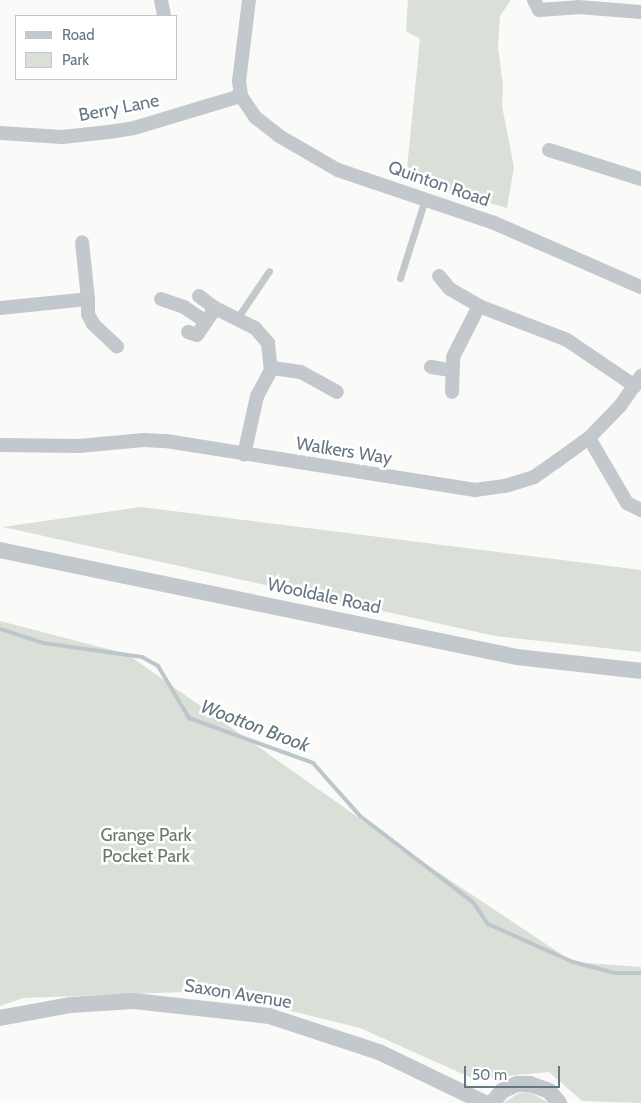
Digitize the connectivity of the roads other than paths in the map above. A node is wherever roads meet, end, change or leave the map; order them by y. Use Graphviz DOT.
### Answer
graph roads {
  1 [pos="161,0"];
  2 [pos="249,0"];
  3 [pos="534,0"];
  4 [pos="641,12"];
  5 [pos="164,15"];
  6 [pos="242,96"];
  7 [pos="0,133"];
  8 [pos="549,150"];
  9 [pos="641,179"];
  10 [pos="425,199"];
  11 [pos="82,242"];
  12 [pos="269,271"];
  13 [pos="439,276"];
  14 [pos="400,278"];
  15 [pos="641,288"];
  16 [pos="199,296"];
  17 [pos="88,299"];
  18 [pos="161,299"];
  19 [pos="479,306"];
  20 [pos="0,308"];
  21 [pos="215,308"];
  22 [pos="236,320"];
  23 [pos="205,322"];
  24 [pos="188,332"];
  25 [pos="117,346"];
  26 [pos="432,367"];
  27 [pos="272,368"];
  28 [pos="451,370"];
  29 [pos="638,381"];
  30 [pos="337,392"];
  31 [pos="452,392"];
  32 [pos="589,438"];
  33 [pos="0,445"];
  34 [pos="244,455"];
  35 [pos="641,510"];
  36 [pos="0,550"];
  37 [pos="641,671"];
  38 [pos="0,1018"];
  39 [pos="485,1103"];
  40 [pos="492,1103"];
  41 [pos="559,1103"];
  1 -- 5 [label="street"];
  2 -- 6 [label="street"];
  3 -- 4 [label="street"];
  6 -- 7 [label="street, Berry Lane"];
  6 -- 10 [label="street, Quinton Road"];
  8 -- 9 [label="street"];
  10 -- 14 [label="lane"];
  10 -- 15 [label="street, Quinton Road"];
  11 -- 17 [label="street"];
  12 -- 22 [label="lane"];
  13 -- 19 [label="street"];
  16 -- 21 [label="street"];
  17 -- 20 [label="street"];
  17 -- 25 [label="street"];
  18 -- 23 [label="street"];
  19 -- 28 [label="street"];
  19 -- 29 [label="street"];
  21 -- 22 [label="street"];
  21 -- 23 [label="street"];
  22 -- 27 [label="street"];
  23 -- 24 [label="street"];
  26 -- 28 [label="street"];
  27 -- 30 [label="street"];
  27 -- 34 [label="street"];
  28 -- 31 [label="street"];
  29 -- 32 [label="street, Walkers Way"];
  32 -- 34 [label="street, Walkers Way"];
  32 -- 35 [label="street"];
  33 -- 34 [label="street, Walkers Way"];
  36 -- 37 [label="street, Wooldale Road"];
  38 -- 39 [label="street, Saxon Avenue"];
  40 -- 41 [label="street"];
}
